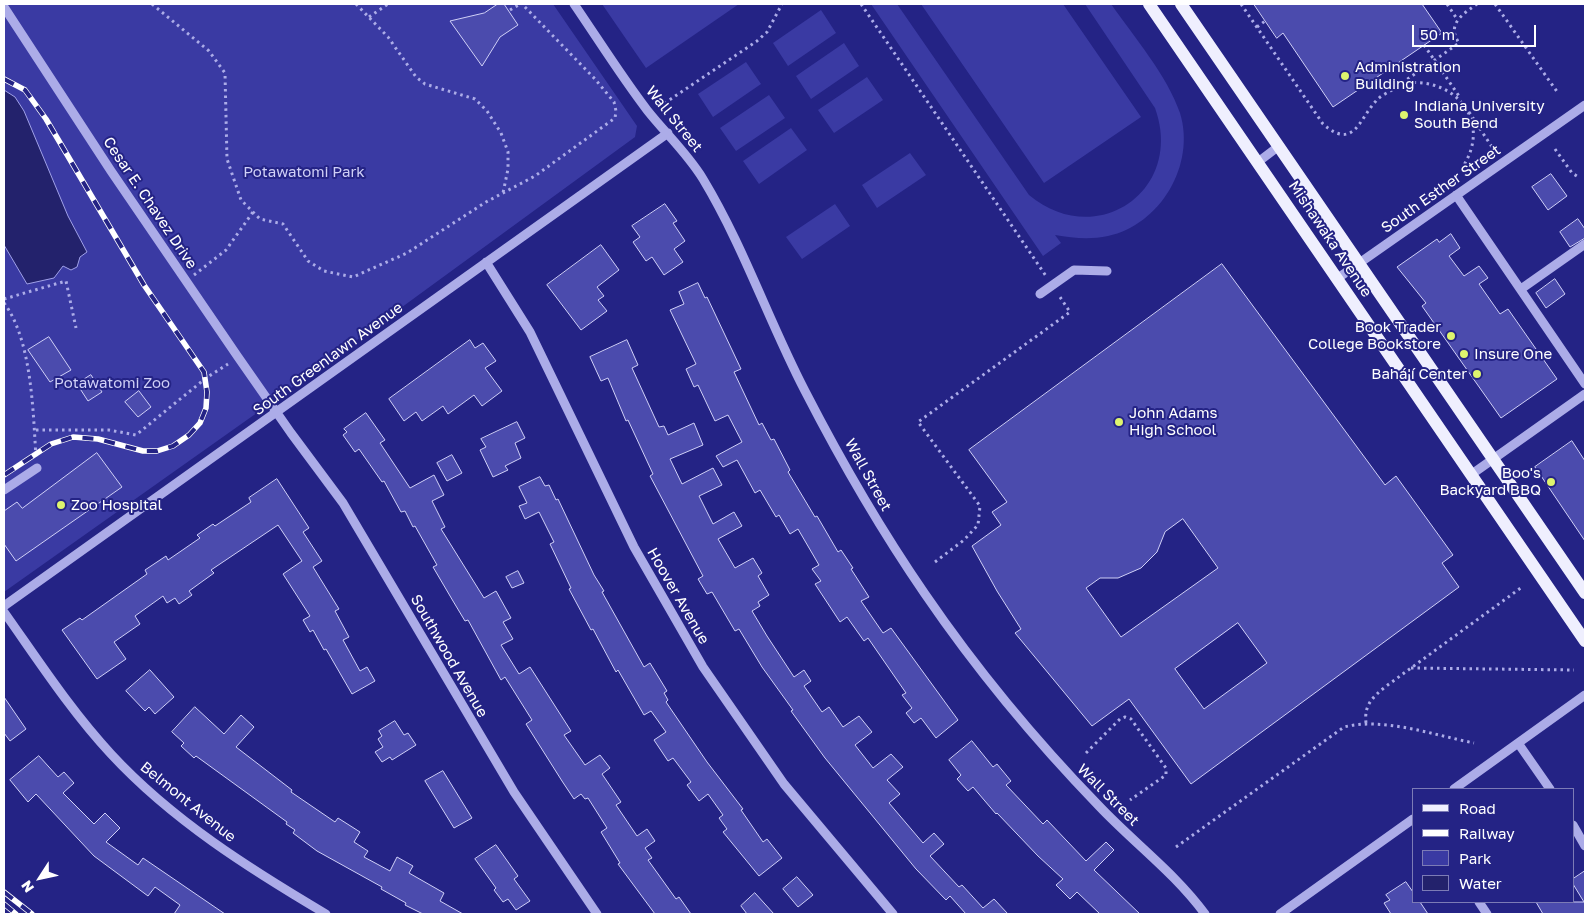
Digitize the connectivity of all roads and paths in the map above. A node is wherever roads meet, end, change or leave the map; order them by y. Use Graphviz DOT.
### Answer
graph roads {
  1 [pos="152,4"];
  2 [pos="356,4"];
  3 [pos="388,4"];
  4 [pos="521,4"];
  5 [pos="574,4"];
  6 [pos="782,4"];
  7 [pos="861,4"];
  8 [pos="1149,4"];
  9 [pos="1181,4"];
  10 [pos="1240,4"];
  11 [pos="1447,4"];
  12 [pos="1477,4"];
  13 [pos="1495,4"];
  14 [pos="4,7"];
  15 [pos="510,10"];
  16 [pos="369,17"];
  17 [pos="1457,19"];
  18 [pos="1266,21"];
  19 [pos="1257,27"];
  20 [pos="1424,45"];
  21 [pos="1434,60"];
  22 [pos="1401,83"];
  23 [pos="1558,93"];
  24 [pos="1462,102"];
  25 [pos="1585,104"];
  26 [pos="651,114"];
  27 [pos="668,133"];
  28 [pos="1279,146"];
  29 [pos="1492,146"];
  30 [pos="1556,149"];
  31 [pos="1258,162"];
  32 [pos="1462,168"];
  33 [pos="1580,178"];
  34 [pos="503,193"];
  35 [pos="1456,195"];
  36 [pos="253,212"];
  37 [pos="1585,244"];
  38 [pos="486,262"];
  39 [pos="1359,263"];
  40 [pos="1107,271"];
  41 [pos="1338,278"];
  42 [pos="186,280"];
  43 [pos="1052,285"];
  44 [pos="1521,289"];
  45 [pos="1040,294"];
  46 [pos="4,299"];
  47 [pos="4,303"];
  48 [pos="76,328"];
  49 [pos="238,357"];
  50 [pos="1585,384"];
  51 [pos="1585,394"];
  52 [pos="277,413"];
  53 [pos="36,430"];
  54 [pos="1494,459"];
  55 [pos="37,468"];
  56 [pos="1472,474"];
  57 [pos="4,490"];
  58 [pos="935,562"];
  59 [pos="1522,587"];
  60 [pos="1585,593"];
  61 [pos="4,606"];
  62 [pos="4,612"];
  63 [pos="1585,641"];
  64 [pos="1411,668"];
  65 [pos="1574,670"];
  66 [pos="1585,695"];
  67 [pos="1366,723"];
  68 [pos="1474,743"];
  69 [pos="1518,743"];
  70 [pos="1086,752"];
  71 [pos="1455,788"];
  72 [pos="1549,788"];
  73 [pos="1130,800"];
  74 [pos="1412,820"];
  75 [pos="1574,827"];
  76 [pos="1585,846"];
  77 [pos="1176,847"];
  78 [pos="1480,903"];
  79 [pos="326,914"];
  80 [pos="596,914"];
  81 [pos="893,914"];
  82 [pos="1205,914"];
  83 [pos="1280,914"];
  84 [pos="1487,914"];
  1 -- 36 [label="path"];
  2 -- 16 [label="path"];
  3 -- 16 [label="path"];
  4 -- 15 [label="path"];
  4 -- 34 [label="path"];
  5 -- 26 [label="street, Wall Street"];
  6 -- 26 [label="path"];
  7 -- 43 [label="path"];
  8 -- 31 [label="main road, Mishawaka Avenue"];
  9 -- 28 [label="main road, Mishawaka Avenue"];
  10 -- 19 [label="path"];
  11 -- 17 [label="path"];
  12 -- 17 [label="path"];
  13 -- 23 [label="path"];
  14 -- 42 [label="street, Cesar E. Chavez Drive"];
  16 -- 34 [label="path"];
  17 -- 21 [label="path"];
  18 -- 19 [label="path"];
  19 -- 22 [label="path"];
  20 -- 21 [label="path"];
  21 -- 22 [label="path"];
  21 -- 24 [label="path"];
  22 -- 24 [label="path"];
  24 -- 29 [label="path"];
  24 -- 32 [label="path"];
  25 -- 35 [label="street, South Esther Street"];
  26 -- 27 [label="street, Wall Street"];
  27 -- 38 [label="street, South Greenlawn Avenue"];
  27 -- 82 [label="street, Wall Street"];
  28 -- 31 [label="street"];
  28 -- 39 [label="main road, Mishawaka Avenue"];
  30 -- 33 [label="path"];
  31 -- 41 [label="main road, Mishawaka Avenue"];
  34 -- 36 [label="path"];
  35 -- 39 [label="street, South Esther Street"];
  35 -- 44 [label="street"];
  36 -- 42 [label="path"];
  37 -- 44 [label="street"];
  38 -- 52 [label="street, South Greenlawn Avenue"];
  38 -- 81 [label="street, Hoover Avenue"];
  39 -- 41 [label="street, South Esther Street"];
  39 -- 54 [label="main road, Mishawaka Avenue"];
  40 -- 43 [label="street"];
  41 -- 56 [label="main road, Mishawaka Avenue"];
  42 -- 49 [label="street, Cesar E. Chavez Drive"];
  43 -- 45 [label="street"];
  43 -- 58 [label="path"];
  44 -- 50 [label="street"];
  46 -- 48 [label="path"];
  47 -- 53 [label="path"];
  49 -- 52 [label="street, Cesar E. Chavez Drive"];
  49 -- 53 [label="path"];
  51 -- 54 [label="street"];
  52 -- 61 [label="street, South Greenlawn Avenue"];
  52 -- 80 [label="street, Southwood Avenue"];
  53 -- 55 [label="path"];
  54 -- 56 [label="street"];
  54 -- 60 [label="main road, Mishawaka Avenue"];
  55 -- 57 [label="street"];
  56 -- 63 [label="main road, Mishawaka Avenue"];
  59 -- 64 [label="path"];
  62 -- 79 [label="street, Belmont Avenue"];
  64 -- 65 [label="path"];
  64 -- 67 [label="path"];
  66 -- 69 [label="street"];
  67 -- 68 [label="path"];
  67 -- 77 [label="path"];
  69 -- 71 [label="street"];
  69 -- 72 [label="street"];
  70 -- 73 [label="path"];
  74 -- 83 [label="street"];
  75 -- 76 [label="street"];
  78 -- 84 [label="street"];
}
